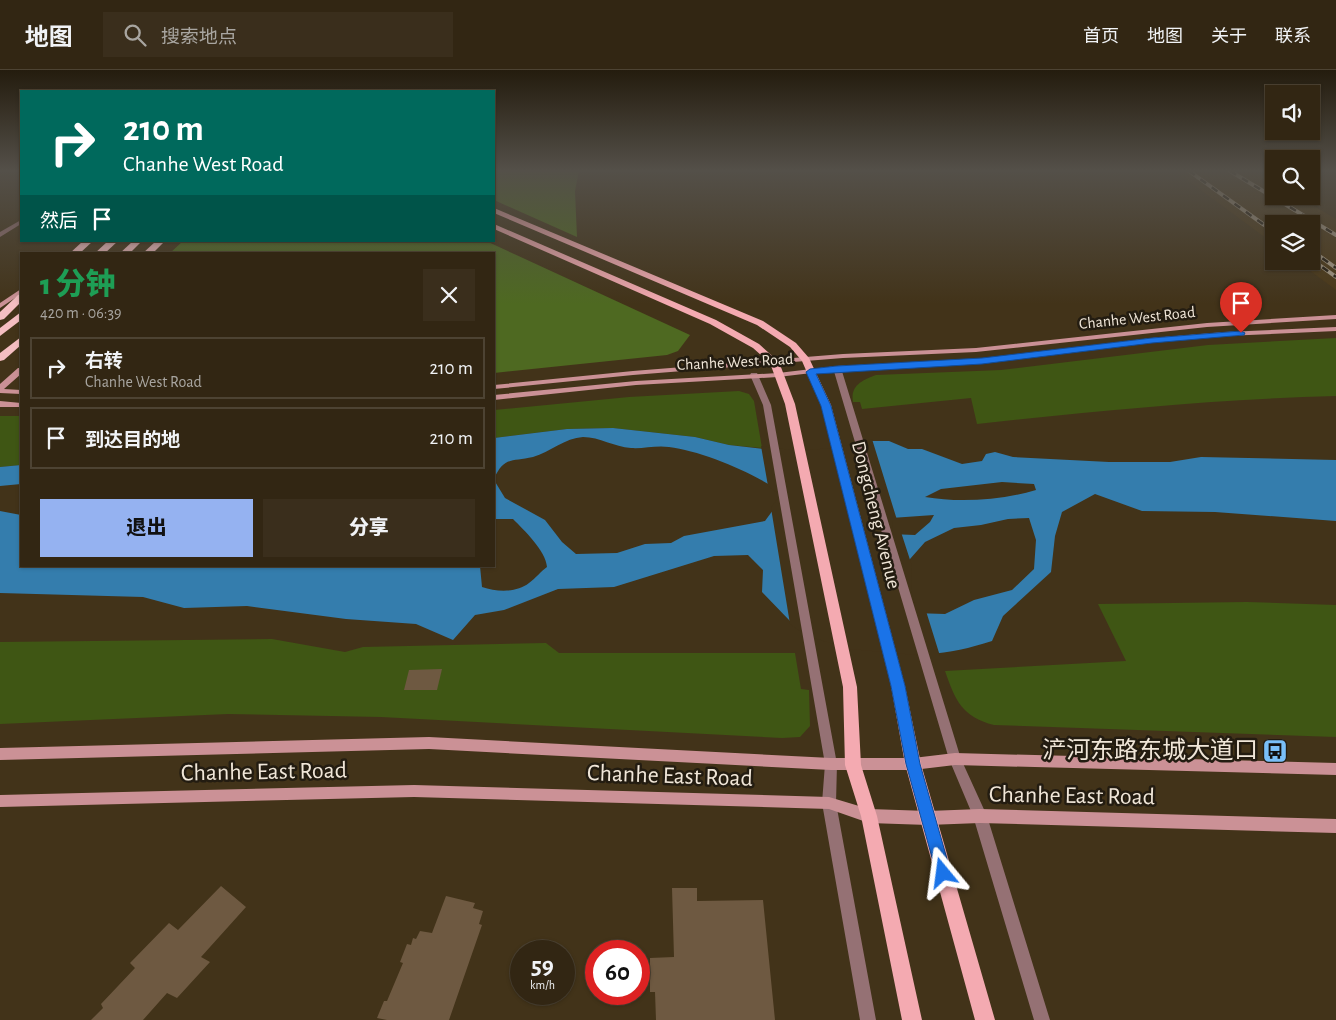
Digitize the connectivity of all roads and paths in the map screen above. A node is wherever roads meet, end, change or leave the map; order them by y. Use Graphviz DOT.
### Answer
graph roads {
  1 [pos="507,215"];
  2 [pos="20,223"];
  3 [pos="495,226"];
  4 [pos="0,234"];
  5 [pos="88,242"];
  6 [pos="113,242"];
  7 [pos="137,242"];
  8 [pos="160,242"];
  9 [pos="75,252"];
  10 [pos="100,252"];
  11 [pos="125,252"];
  12 [pos="148,252"];
  13 [pos="20,292"];
  14 [pos="20,298"];
  15 [pos="0,306"];
  16 [pos="1336,316"];
  17 [pos="0,317"];
  18 [pos="20,317"];
  19 [pos="1336,329"];
  20 [pos="0,333"];
  21 [pos="18,348"];
  22 [pos="0,358"];
  23 [pos="806,360"];
  24 [pos="774,362"];
  25 [pos="0,366"];
  26 [pos="837,368"];
  27 [pos="20,371"];
  28 [pos="810,372"];
  29 [pos="754,375"];
  30 [pos="778,375"];
  31 [pos="495,387"];
  32 [pos="0,390"];
  33 [pos="20,392"];
  34 [pos="495,398"];
  35 [pos="0,404"];
  36 [pos="20,405"];
  37 [pos="0,754"];
  38 [pos="955,759"];
  39 [pos="831,764"];
  40 [pos="853,764"];
  41 [pos="913,764"];
  42 [pos="1336,769"];
  43 [pos="0,801"];
  44 [pos="829,803"];
  45 [pos="869,816"];
  46 [pos="980,816"];
  47 [pos="928,818"];
  48 [pos="1336,826"];
  49 [pos="868,1020"];
  50 [pos="912,1020"];
  51 [pos="985,1020"];
  52 [pos="1042,1020"];
  1 -- 23 [label="main road, Dongcheng Avenue"];
  2 -- 4 [label="street"];
  3 -- 24 [label="main road"];
  5 -- 9 [label="highway"];
  6 -- 10 [label="highway"];
  7 -- 11 [label="highway"];
  8 -- 12 [label="highway"];
  13 -- 15 [label="main road"];
  14 -- 17 [label="highway"];
  16 -- 23 [label="main road, Chanhe West Road"];
  18 -- 20 [label="highway"];
  19 -- 26 [label="main road, Chanhe West Road"];
  21 -- 22 [label="highway"];
  21 -- 25 [label="highway"];
  23 -- 24 [label="main road, Chanhe West Road"];
  23 -- 28 [label="main road, Dongcheng Avenue"];
  24 -- 30 [label="main road"];
  24 -- 31 [label="main road, Chanhe West Road"];
  26 -- 28 [label="main road, Chanhe West Road"];
  26 -- 38 [label="street"];
  27 -- 32 [label="main road"];
  28 -- 30 [label="main road, Chanhe West Road"];
  28 -- 41 [label="main road, Dongcheng Avenue"];
  29 -- 30 [label="main road, Chanhe West Road"];
  29 -- 34 [label="main road, Chanhe West Road"];
  29 -- 39 [label="street"];
  30 -- 40 [label="main road"];
  32 -- 33 [label="main road"];
  35 -- 36 [label="main road"];
  37 -- 39 [label="main road, Chanhe East Road"];
  38 -- 41 [label="main road, Chanhe East Road"];
  38 -- 42 [label="main road, Chanhe East Road"];
  38 -- 46 [label="street"];
  39 -- 40 [label="main road, Chanhe East Road"];
  39 -- 44 [label="street"];
  40 -- 41 [label="main road, Chanhe East Road"];
  40 -- 45 [label="main road"];
  41 -- 47 [label="main road, Dongcheng Avenue"];
  43 -- 44 [label="main road, Chanhe East Road"];
  44 -- 45 [label="main road, Chanhe East Road"];
  44 -- 49 [label="street"];
  45 -- 47 [label="main road, Chanhe East Road"];
  45 -- 50 [label="main road"];
  46 -- 47 [label="main road, Chanhe East Road"];
  46 -- 48 [label="main road, Chanhe East Road"];
  46 -- 52 [label="street"];
  47 -- 51 [label="main road, Dongcheng Avenue"];
}
